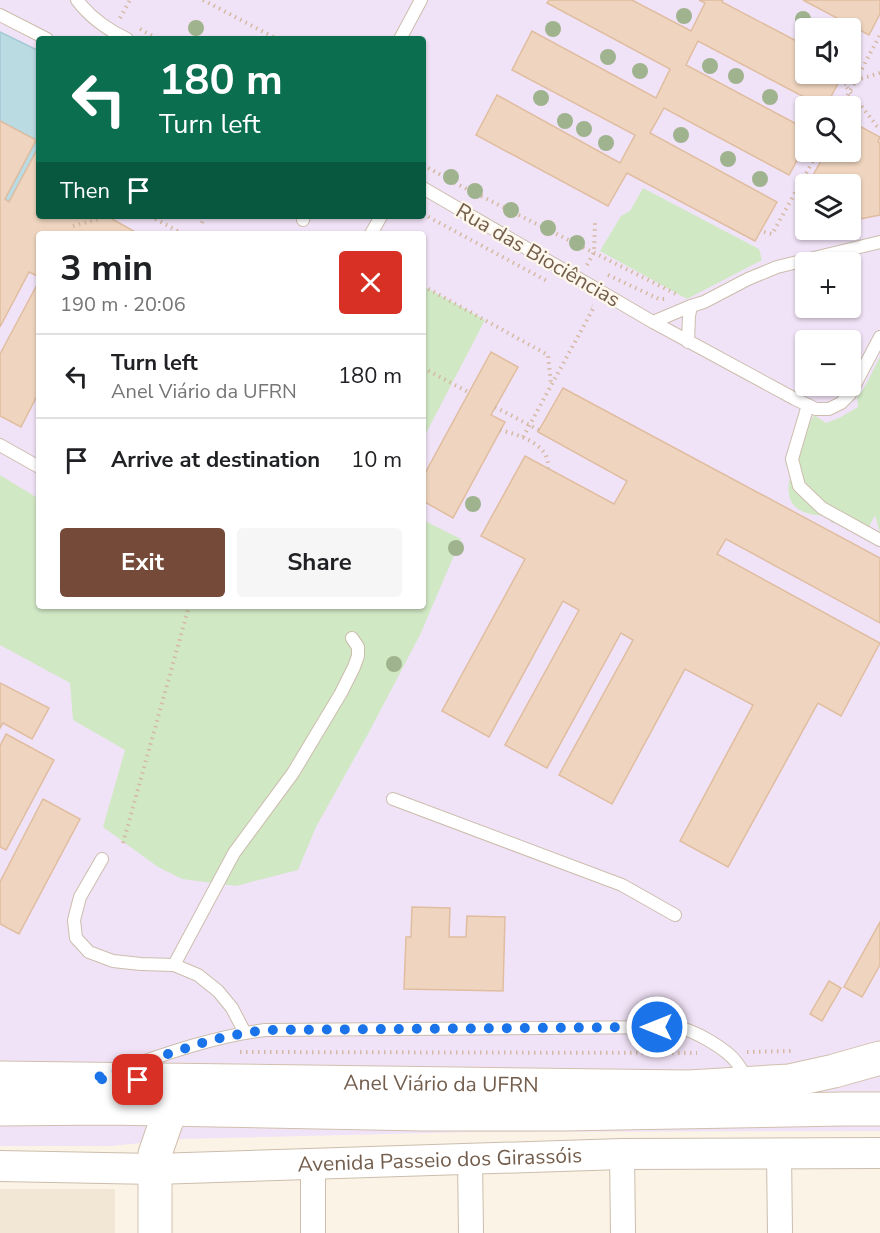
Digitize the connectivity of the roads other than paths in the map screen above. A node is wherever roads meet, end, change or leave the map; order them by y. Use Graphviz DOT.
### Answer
graph roads {
  1 [pos="77,0"];
  2 [pos="421,0"];
  3 [pos="0,15"];
  4 [pos="41,36"];
  5 [pos="121,36"];
  6 [pos="402,36"];
  7 [pos="426,190"];
  8 [pos="880,242"];
  9 [pos="689,302"];
  10 [pos="653,322"];
  11 [pos="880,337"];
  12 [pos="688,342"];
  13 [pos="808,405"];
  14 [pos="0,445"];
  15 [pos="36,465"];
  16 [pos="880,540"];
  17 [pos="352,638"];
  18 [pos="393,799"];
  19 [pos="102,859"];
  20 [pos="675,915"];
  21 [pos="174,965"];
  22 [pos="245,1033"];
  23 [pos="880,1058"];
  24 [pos="0,1078"];
  25 [pos="92,1079"];
  26 [pos="750,1084"];
  27 [pos="108,1108"];
  28 [pos="0,1109"];
  29 [pos="172,1109"];
  30 [pos="880,1109"];
  31 [pos="779,1153"];
  32 [pos="880,1153"];
  33 [pos="622,1154"];
  34 [pos="470,1159"];
  35 [pos="155,1162"];
  36 [pos="313,1164"];
  37 [pos="0,1166"];
  38 [pos="155,1233"];
  39 [pos="313,1233"];
  40 [pos="471,1233"];
  41 [pos="623,1233"];
  42 [pos="780,1233"];
  1 -- 5 [label="lane"];
  2 -- 6 [label="lane"];
  3 -- 4 [label="lane"];
  7 -- 10 [label="lane, Rua das Biociências"];
  8 -- 9 [label="lane"];
  9 -- 10 [label="lane"];
  9 -- 12 [label="lane"];
  10 -- 12 [label="lane, Rua das Biociências"];
  11 -- 13 [label="lane, Rua das Biociências"];
  12 -- 13 [label="lane, Rua das Biociências"];
  13 -- 16 [label="lane"];
  14 -- 15 [label="lane"];
  17 -- 21 [label="lane"];
  18 -- 20 [label="lane"];
  19 -- 21 [label="lane"];
  21 -- 22 [label="lane"];
  22 -- 25 [label="lane"];
  22 -- 26 [label="lane"];
  23 -- 26 [label="main road, Anel Viário da UFRN"];
  24 -- 25 [label="main road, Anel Viário da UFRN"];
  25 -- 26 [label="main road, Anel Viário da UFRN"];
  27 -- 28 [label="main road, Anel Viário da UFRN"];
  27 -- 29 [label="main road, Anel Viário da UFRN"];
  27 -- 35 [label="main road"];
  29 -- 30 [label="main road, Anel Viário da UFRN"];
  29 -- 35 [label="main road"];
  31 -- 32 [label="street, Avenida Passeio dos Girassóis"];
  31 -- 33 [label="street, Avenida Passeio dos Girassóis"];
  31 -- 42 [label="street"];
  33 -- 34 [label="street, Avenida Passeio dos Girassóis"];
  33 -- 41 [label="street"];
  34 -- 36 [label="street, Avenida Passeio dos Girassóis"];
  34 -- 40 [label="street"];
  35 -- 36 [label="street, Avenida Passeio dos Girassóis"];
  35 -- 37 [label="street, Avenida Passeio dos Girassóis"];
  35 -- 38 [label="main road"];
  36 -- 39 [label="street"];
}
